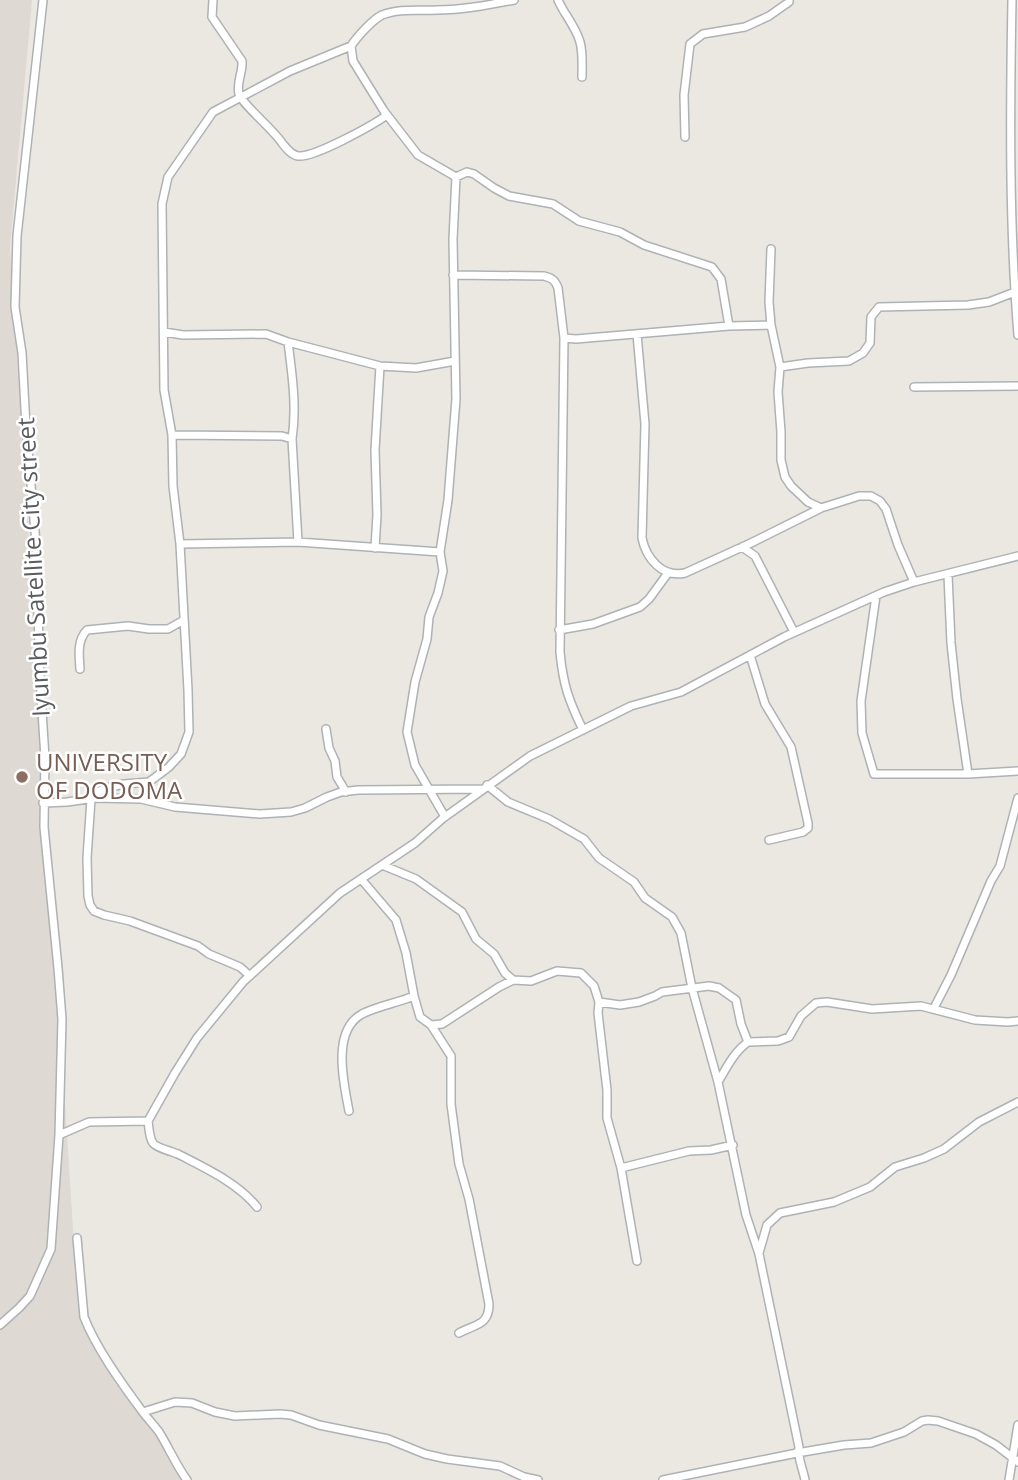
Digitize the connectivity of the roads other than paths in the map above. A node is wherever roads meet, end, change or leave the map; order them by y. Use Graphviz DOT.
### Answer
graph roads {
  1 [pos="43,0"];
  2 [pos="213,0"];
  3 [pos="514,0"];
  4 [pos="558,0"];
  5 [pos="789,0"];
  6 [pos="1012,0"];
  7 [pos="351,46"];
  8 [pos="1014,52"];
  9 [pos="583,77"];
  10 [pos="240,97"];
  11 [pos="387,115"];
  12 [pos="685,137"];
  13 [pos="456,177"];
  14 [pos="771,249"];
  15 [pos="453,275"];
  16 [pos="1016,295"];
  17 [pos="771,325"];
  18 [pos="729,326"];
  19 [pos="164,332"];
  20 [pos="638,334"];
  21 [pos="1018,335"];
  22 [pos="564,338"];
  23 [pos="288,342"];
  24 [pos="455,361"];
  25 [pos="380,366"];
  26 [pos="780,367"];
  27 [pos="1018,386"];
  28 [pos="914,387"];
  29 [pos="172,435"];
  30 [pos="292,439"];
  31 [pos="821,508"];
  32 [pos="298,542"];
  33 [pos="180,544"];
  34 [pos="742,547"];
  35 [pos="375,548"];
  36 [pos="440,552"];
  37 [pos="1018,556"];
  38 [pos="668,573"];
  39 [pos="948,575"];
  40 [pos="914,582"];
  41 [pos="876,596"];
  42 [pos="184,620"];
  43 [pos="559,630"];
  44 [pos="794,632"];
  45 [pos="750,655"];
  46 [pos="80,668"];
  47 [pos="326,729"];
  48 [pos="583,730"];
  49 [pos="1018,771"];
  50 [pos="968,774"];
  51 [pos="485,787"];
  52 [pos="428,789"];
  53 [pos="346,792"];
  54 [pos="1018,798"];
  55 [pos="91,799"];
  56 [pos="43,803"];
  57 [pos="445,817"];
  58 [pos="769,840"];
  59 [pos="382,865"];
  60 [pos="360,879"];
  61 [pos="250,975"];
  62 [pos="513,980"];
  63 [pos="692,988"];
  64 [pos="414,996"];
  65 [pos="599,1002"];
  66 [pos="934,1008"];
  67 [pos="1018,1021"];
  68 [pos="430,1025"];
  69 [pos="748,1042"];
  70 [pos="718,1082"];
  71 [pos="1018,1102"];
  72 [pos="349,1111"];
  73 [pos="148,1121"];
  74 [pos="59,1135"];
  75 [pos="733,1145"];
  76 [pos="621,1168"];
  77 [pos="257,1207"];
  78 [pos="77,1238"];
  79 [pos="759,1254"];
  80 [pos="637,1261"];
  81 [pos="0,1325"];
  82 [pos="458,1333"];
  83 [pos="143,1412"];
  84 [pos="1018,1425"];
  85 [pos="797,1453"];
  86 [pos="1015,1460"];
  87 [pos="187,1480"];
  88 [pos="538,1480"];
  89 [pos="663,1480"];
  90 [pos="806,1480"];
  91 [pos="1009,1480"];
  1 -- 56 [label="street, Iyumbu Satellite City street"];
  2 -- 10 [label="street"];
  3 -- 7 [label="street"];
  4 -- 9 [label="street"];
  5 -- 12 [label="street"];
  6 -- 8 [label="street"];
  7 -- 10 [label="street"];
  7 -- 11 [label="street"];
  8 -- 16 [label="street"];
  10 -- 11 [label="street"];
  10 -- 19 [label="street"];
  11 -- 13 [label="street"];
  13 -- 15 [label="street"];
  13 -- 18 [label="street"];
  14 -- 17 [label="street"];
  15 -- 22 [label="street"];
  15 -- 24 [label="street"];
  16 -- 21 [label="street"];
  16 -- 26 [label="street"];
  17 -- 18 [label="street"];
  17 -- 26 [label="street"];
  18 -- 20 [label="street"];
  19 -- 23 [label="street"];
  19 -- 29 [label="street"];
  20 -- 22 [label="street"];
  20 -- 38 [label="street"];
  22 -- 43 [label="street"];
  23 -- 25 [label="street"];
  23 -- 30 [label="street"];
  24 -- 25 [label="street"];
  24 -- 36 [label="street"];
  25 -- 35 [label="street"];
  26 -- 31 [label="street"];
  27 -- 28 [label="street"];
  29 -- 30 [label="street"];
  29 -- 33 [label="street"];
  30 -- 32 [label="street"];
  31 -- 34 [label="street"];
  31 -- 40 [label="street"];
  32 -- 33 [label="street"];
  32 -- 35 [label="street"];
  33 -- 42 [label="street"];
  34 -- 38 [label="street"];
  34 -- 44 [label="street"];
  35 -- 36 [label="street"];
  36 -- 52 [label="street"];
  37 -- 39 [label="street"];
  38 -- 43 [label="street"];
  39 -- 40 [label="street"];
  39 -- 50 [label="street"];
  40 -- 41 [label="street"];
  41 -- 44 [label="street"];
  41 -- 50 [label="street"];
  42 -- 46 [label="street"];
  42 -- 55 [label="street"];
  43 -- 48 [label="street"];
  44 -- 45 [label="street"];
  45 -- 48 [label="street"];
  45 -- 58 [label="street"];
  47 -- 53 [label="street"];
  48 -- 51 [label="street"];
  49 -- 50 [label="street"];
  51 -- 52 [label="street"];
  51 -- 57 [label="street"];
  51 -- 63 [label="street"];
  52 -- 53 [label="street"];
  52 -- 57 [label="street"];
  53 -- 55 [label="street"];
  54 -- 66 [label="street"];
  55 -- 56 [label="street"];
  55 -- 61 [label="street"];
  56 -- 74 [label="street, Iyumbu Satellite City street"];
  57 -- 59 [label="street"];
  59 -- 60 [label="street"];
  59 -- 62 [label="street"];
  60 -- 61 [label="street"];
  60 -- 64 [label="street"];
  61 -- 73 [label="street"];
  62 -- 65 [label="street"];
  62 -- 68 [label="street"];
  63 -- 65 [label="street"];
  63 -- 69 [label="street"];
  63 -- 70 [label="street"];
  64 -- 68 [label="street"];
  64 -- 72 [label="street"];
  65 -- 76 [label="street"];
  66 -- 67 [label="street"];
  66 -- 69 [label="street"];
  68 -- 82 [label="street"];
  69 -- 70 [label="street"];
  70 -- 75 [label="street"];
  71 -- 79 [label="street"];
  73 -- 74 [label="street"];
  73 -- 77 [label="street"];
  74 -- 81 [label="street, Iyumbu Satellite City street"];
  75 -- 76 [label="street"];
  75 -- 79 [label="street"];
  76 -- 80 [label="street"];
  78 -- 83 [label="street"];
  79 -- 85 [label="street"];
  83 -- 87 [label="street"];
  83 -- 88 [label="street"];
  84 -- 86 [label="street"];
  85 -- 86 [label="street"];
  85 -- 89 [label="street"];
  85 -- 90 [label="street"];
  86 -- 91 [label="street"];
}
